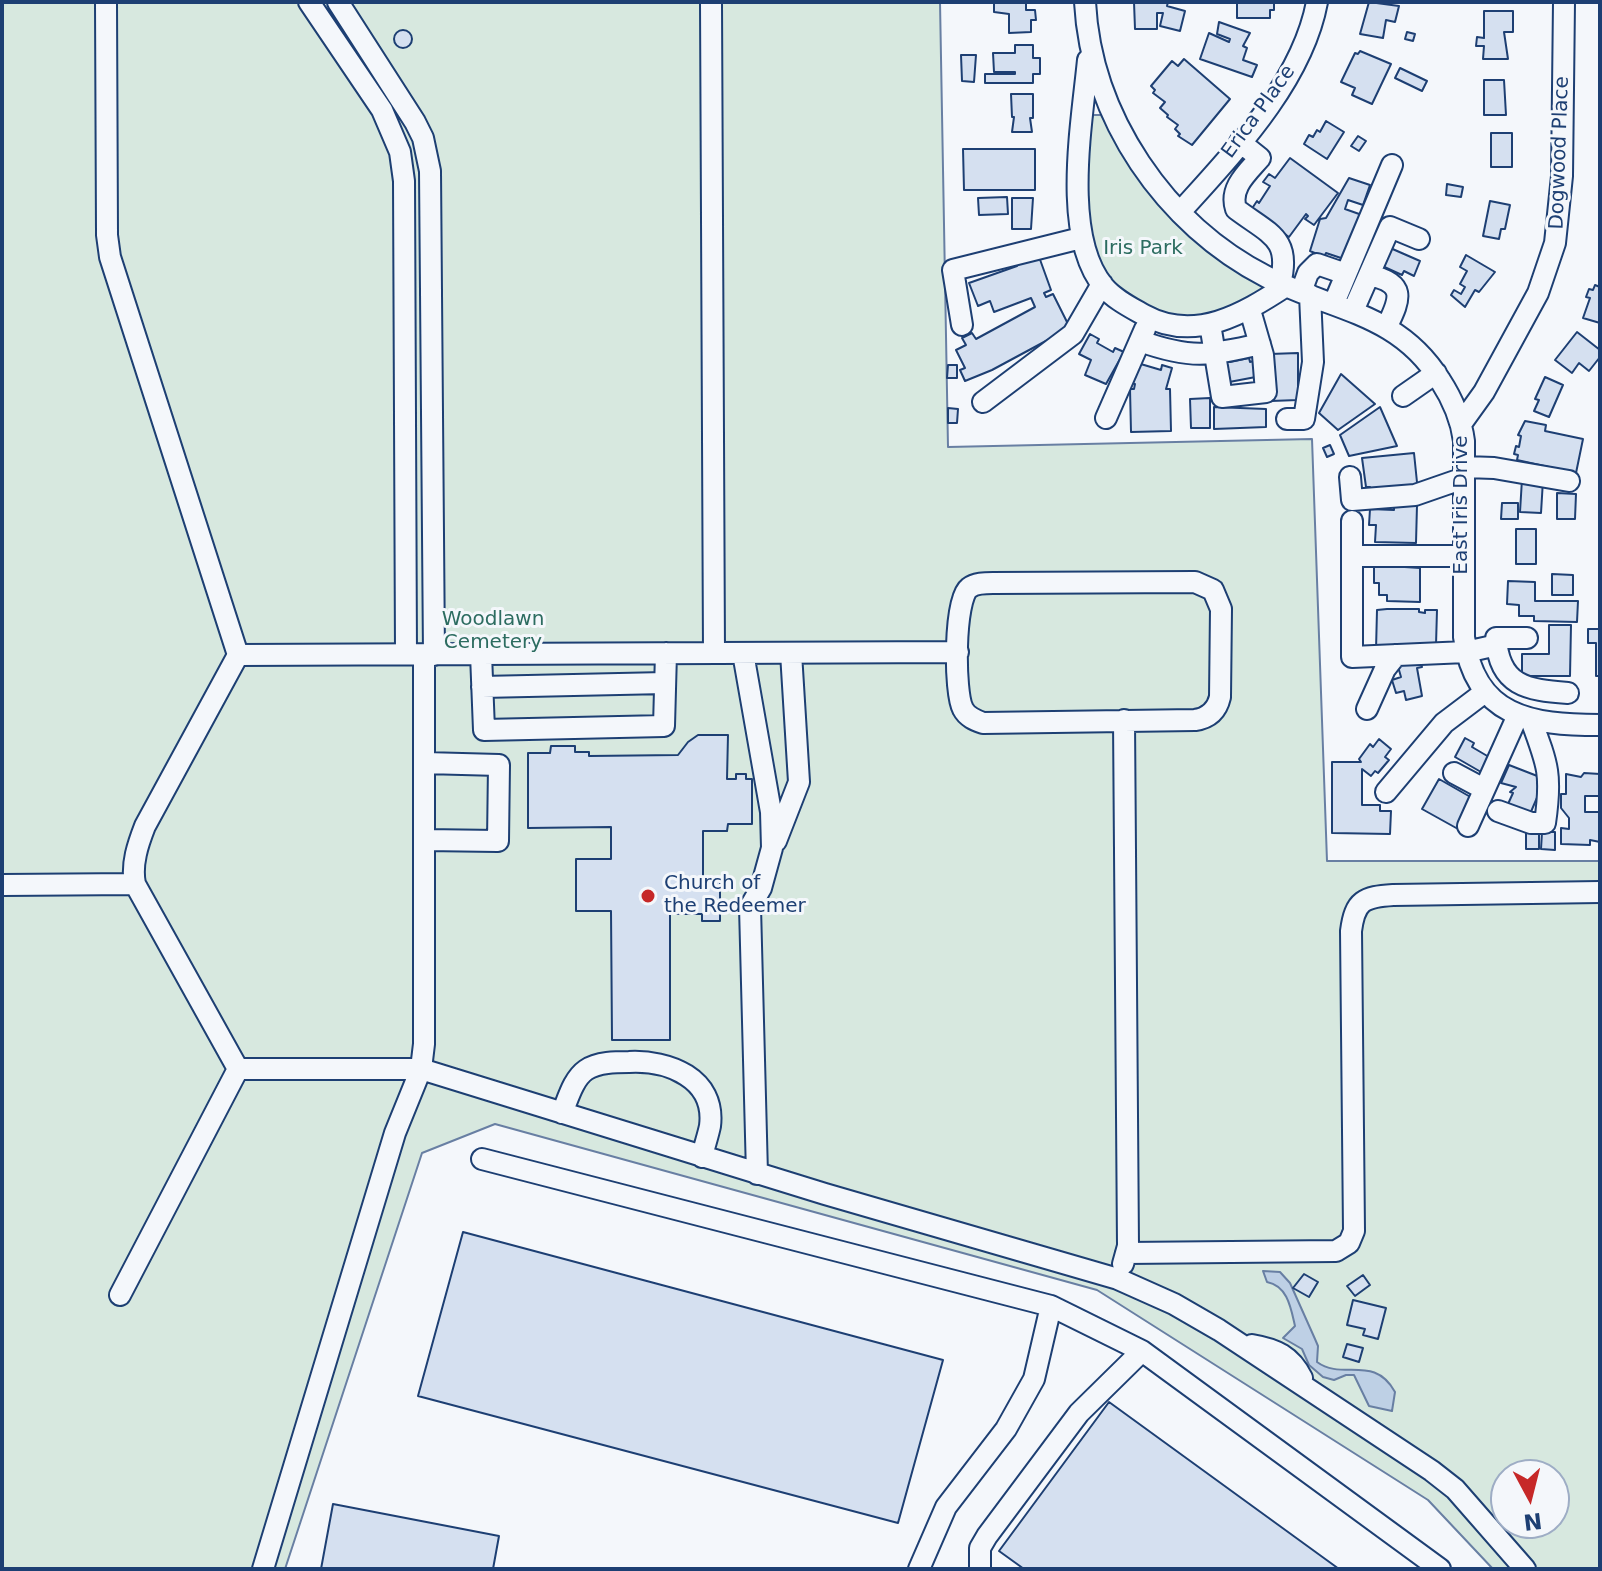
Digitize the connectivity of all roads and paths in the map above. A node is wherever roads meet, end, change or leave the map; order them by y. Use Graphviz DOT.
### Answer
graph roads {
  1 [pos="106,2"];
  2 [pos="309,2"];
  3 [pos="338,2"];
  4 [pos="711,2"];
  5 [pos="1085,2"];
  6 [pos="1317,2"];
  7 [pos="1564,2"];
  8 [pos="1089,44"];
  9 [pos="1240,142"];
  10 [pos="1392,165"];
  11 [pos="1220,166"];
  12 [pos="1240,182"];
  13 [pos="1181,211"];
  14 [pos="1081,238"];
  15 [pos="1419,239"];
  16 [pos="1346,274"];
  17 [pos="1369,275"];
  18 [pos="1102,284"];
  19 [pos="1294,289"];
  20 [pos="1343,307"];
  21 [pos="1250,310"];
  22 [pos="1150,318"];
  23 [pos="1210,324"];
  24 [pos="962,325"];
  25 [pos="1387,326"];
  26 [pos="1140,341"];
  27 [pos="1260,344"];
  28 [pos="1215,355"];
  29 [pos="1436,373"];
  30 [pos="1403,396"];
  31 [pos="983,402"];
  32 [pos="1106,418"];
  33 [pos="1287,419"];
  34 [pos="1461,424"];
  35 [pos="1464,473"];
  36 [pos="1350,477"];
  37 [pos="1569,481"];
  38 [pos="1352,521"];
  39 [pos="1352,556"];
  40 [pos="1463,556"];
  41 [pos="1527,638"];
  42 [pos="1497,645"];
  43 [pos="958,652"];
  44 [pos="1466,652"];
  45 [pos="666,653"];
  46 [pos="714,653"];
  47 [pos="743,653"];
  48 [pos="791,653"];
  49 [pos="481,654"];
  50 [pos="238,655"];
  51 [pos="421,655"];
  52 [pos="1396,655"];
  53 [pos="665,683"];
  54 [pos="482,687"];
  55 [pos="1485,692"];
  56 [pos="1367,709"];
  57 [pos="1524,718"];
  58 [pos="1124,720"];
  59 [pos="1552,724"];
  60 [pos="1600,725"];
  61 [pos="425,763"];
  62 [pos="1454,773"];
  63 [pos="1484,789"];
  64 [pos="1386,792"];
  65 [pos="1498,811"];
  66 [pos="1468,826"];
  67 [pos="425,840"];
  68 [pos="772,848"];
  69 [pos="135,884"];
  70 [pos="2,885"];
  71 [pos="1600,892"];
  72 [pos="238,1069"];
  73 [pos="421,1069"];
  74 [pos="562,1113"];
  75 [pos="702,1157"];
  76 [pos="482,1159"];
  77 [pos="757,1174"];
  78 [pos="1126,1253"];
  79 [pos="1118,1279"];
  80 [pos="120,1295"];
  81 [pos="1051,1306"];
  82 [pos="1142,1351"];
  83 [pos="263,1569"];
  84 [pos="919,1569"];
  85 [pos="980,1569"];
  86 [pos="1440,1569"];
  87 [pos="1525,1569"];
  1 -- 50 [label="street"];
  2 -- 51 [label="street"];
  3 -- 51 [label="street"];
  4 -- 46 [label="street"];
  5 -- 8 [label="street, East Iris Drive"];
  6 -- 9 [label="street, Erica Place"];
  7 -- 34 [label="street, Dogwood Place"];
  8 -- 13 [label="street, East Iris Drive"];
  8 -- 14 [label="street, East Iris Drive"];
  9 -- 11 [label="street, Erica Place"];
  9 -- 12 [label="street"];
  10 -- 16 [label="street"];
  11 -- 12 [label="street"];
  11 -- 13 [label="street, Erica Place"];
  12 -- 19 [label="street"];
  13 -- 19 [label="street, East Iris Drive"];
  14 -- 18 [label="street, East Iris Drive"];
  14 -- 24 [label="street"];
  15 -- 17 [label="street"];
  16 -- 19 [label="street"];
  16 -- 20 [label="street"];
  17 -- 20 [label="street"];
  17 -- 25 [label="street"];
  18 -- 22 [label="street, East Iris Drive"];
  18 -- 31 [label="street"];
  19 -- 20 [label="street, East Iris Drive"];
  19 -- 21 [label="street, East Iris Drive"];
  19 -- 33 [label="street"];
  20 -- 25 [label="street, East Iris Drive"];
  21 -- 23 [label="street, East Iris Drive"];
  21 -- 27 [label="street"];
  22 -- 23 [label="street, East Iris Drive"];
  22 -- 26 [label="street"];
  23 -- 28 [label="street"];
  25 -- 29 [label="street, East Iris Drive"];
  26 -- 28 [label="street"];
  26 -- 32 [label="street"];
  27 -- 28 [label="street"];
  27 -- 28 [label="street"];
  29 -- 30 [label="street"];
  29 -- 34 [label="street, East Iris Drive"];
  34 -- 35 [label="street, East Iris Drive"];
  35 -- 36 [label="street"];
  35 -- 37 [label="street"];
  35 -- 40 [label="street, East Iris Drive"];
  38 -- 39 [label="street"];
  39 -- 40 [label="street"];
  39 -- 52 [label="street"];
  40 -- 44 [label="street, East Iris Drive"];
  41 -- 42 [label="street"];
  42 -- 44 [label="street"];
  42 -- 59 [label="street"];
  43 -- 48 [label="street"];
  43 -- 58 [label="street"];
  43 -- 58 [label="street"];
  44 -- 52 [label="street"];
  44 -- 55 [label="street, East Iris Drive"];
  45 -- 46 [label="street"];
  45 -- 49 [label="street"];
  45 -- 53 [label="street"];
  46 -- 47 [label="street"];
  47 -- 48 [label="street"];
  47 -- 68 [label="street"];
  48 -- 68 [label="street"];
  49 -- 51 [label="street"];
  49 -- 54 [label="street"];
  50 -- 51 [label="street"];
  50 -- 69 [label="street"];
  51 -- 61 [label="street"];
  52 -- 56 [label="street"];
  53 -- 54 [label="street"];
  53 -- 54 [label="street"];
  55 -- 57 [label="street, East Iris Drive"];
  55 -- 64 [label="street"];
  57 -- 59 [label="street, East Iris Drive"];
  57 -- 63 [label="street"];
  57 -- 65 [label="street"];
  58 -- 78 [label="street"];
  59 -- 60 [label="street, East Iris Drive"];
  61 -- 67 [label="street"];
  61 -- 67 [label="street"];
  62 -- 63 [label="street"];
  63 -- 66 [label="street"];
  67 -- 73 [label="street"];
  68 -- 77 [label="street"];
  69 -- 70 [label="street"];
  69 -- 72 [label="street"];
  71 -- 78 [label="street"];
  72 -- 73 [label="street"];
  72 -- 80 [label="street"];
  73 -- 74 [label="street"];
  73 -- 83 [label="street"];
  74 -- 75 [label="street"];
  74 -- 75 [label="street"];
  75 -- 77 [label="street"];
  76 -- 81 [label="street"];
  77 -- 79 [label="street"];
  78 -- 79 [label="street"];
  79 -- 87 [label="street"];
  81 -- 82 [label="street"];
  81 -- 84 [label="street"];
  82 -- 85 [label="street"];
  82 -- 86 [label="street"];
}
